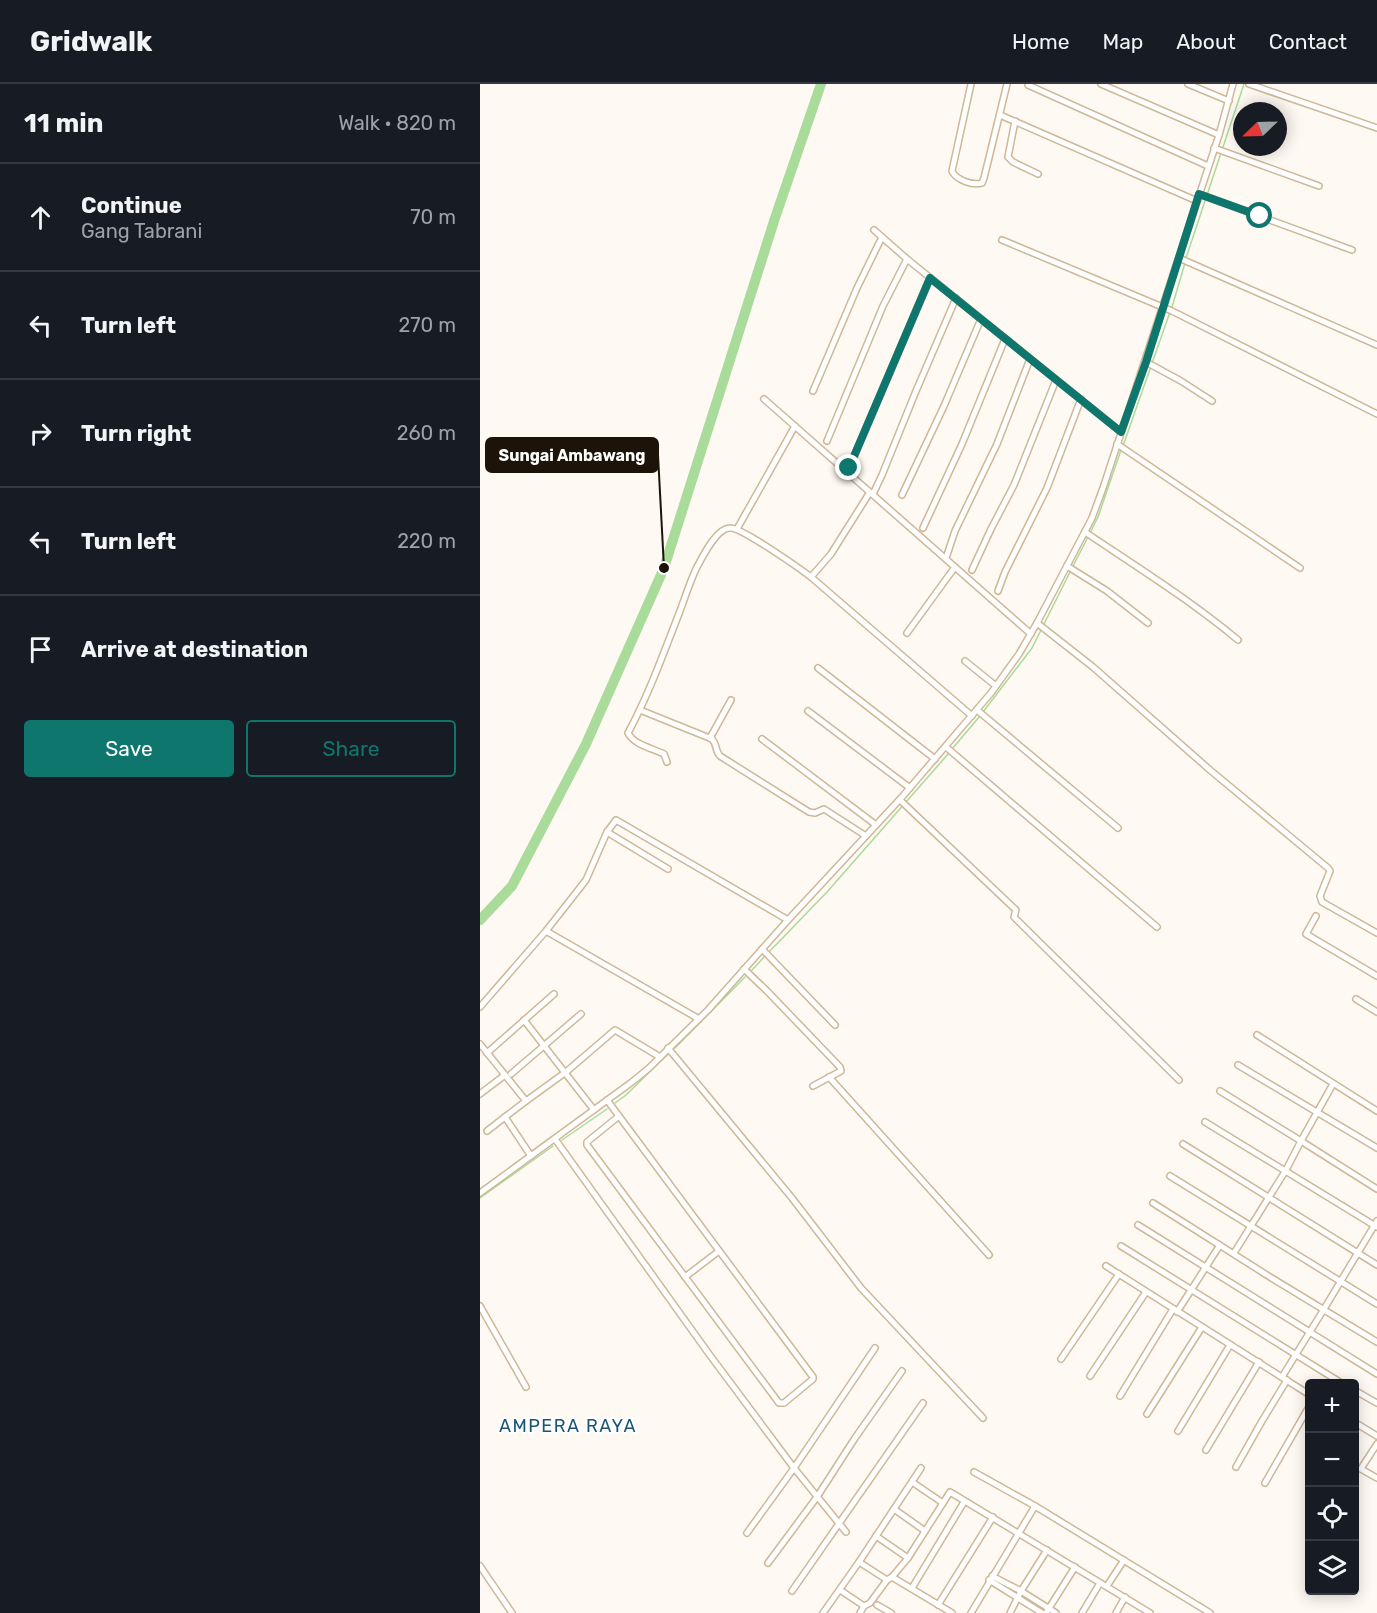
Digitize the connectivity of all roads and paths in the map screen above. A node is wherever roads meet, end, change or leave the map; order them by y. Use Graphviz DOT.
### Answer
graph roads {
  1 [pos="971,84"];
  2 [pos="1007,84"];
  3 [pos="1028,84"];
  4 [pos="1101,84"];
  5 [pos="1188,84"];
  6 [pos="1233,84"];
  7 [pos="1249,84"];
  8 [pos="1229,101"];
  9 [pos="1000,115"];
  10 [pos="1015,121"];
  11 [pos="1377,128"];
  12 [pos="1219,135"];
  13 [pos="1219,150"];
  14 [pos="1208,166"];
  15 [pos="1038,174"];
  16 [pos="1319,186"];
  17 [pos="1200,194"];
  18 [pos="1197,201"];
  19 [pos="874,230"];
  20 [pos="882,237"];
  21 [pos="1002,240"];
  22 [pos="1352,250"];
  23 [pos="1180,258"];
  24 [pos="907,259"];
  25 [pos="930,278"];
  26 [pos="956,298"];
  27 [pos="1167,309"];
  28 [pos="981,319"];
  29 [pos="1005,339"];
  30 [pos="1377,345"];
  31 [pos="1030,359"];
  32 [pos="1146,362"];
  33 [pos="1056,380"];
  34 [pos="813,391"];
  35 [pos="764,399"];
  36 [pos="1081,399"];
  37 [pos="1212,401"];
  38 [pos="1377,414"];
  39 [pos="795,426"];
  40 [pos="1121,432"];
  41 [pos="827,441"];
  42 [pos="1117,444"];
  43 [pos="849,468"];
  44 [pos="871,493"];
  45 [pos="902,495"];
  46 [pos="922,528"];
  47 [pos="737,529"];
  48 [pos="1085,532"];
  49 [pos="946,558"];
  50 [pos="1067,566"];
  51 [pos="955,567"];
  52 [pos="1300,568"];
  53 [pos="972,570"];
  54 [pos="811,577"];
  55 [pos="998,591"];
  56 [pos="1037,623"];
  57 [pos="1148,623"];
  58 [pos="907,633"];
  59 [pos="1031,634"];
  60 [pos="1238,640"];
  61 [pos="965,661"];
  62 [pos="818,668"];
  63 [pos="996,686"];
  64 [pos="730,700"];
  65 [pos="640,710"];
  66 [pos="977,710"];
  67 [pos="808,711"];
  68 [pos="972,716"];
  69 [pos="710,738"];
  70 [pos="762,739"];
  71 [pos="946,747"];
  72 [pos="935,759"];
  73 [pos="667,762"];
  74 [pos="910,788"];
  75 [pos="900,800"];
  76 [pos="876,825"];
  77 [pos="1118,828"];
  78 [pos="607,832"];
  79 [pos="866,836"];
  80 [pos="668,869"];
  81 [pos="1316,916"];
  82 [pos="788,920"];
  83 [pos="1157,927"];
  84 [pos="546,931"];
  85 [pos="1377,933"];
  86 [pos="762,949"];
  87 [pos="744,969"];
  88 [pos="1377,976"];
  89 [pos="554,994"];
  90 [pos="1356,999"];
  91 [pos="480,1007"];
  92 [pos="1377,1012"];
  93 [pos="581,1014"];
  94 [pos="699,1019"];
  95 [pos="524,1020"];
  96 [pos="835,1025"];
  97 [pos="1257,1035"];
  98 [pos="544,1046"];
  99 [pos="668,1048"];
  100 [pos="483,1050"];
  101 [pos="660,1057"];
  102 [pos="1238,1065"];
  103 [pos="566,1072"];
  104 [pos="508,1074"];
  105 [pos="829,1077"];
  106 [pos="1179,1080"];
  107 [pos="1333,1084"];
  108 [pos="813,1086"];
  109 [pos="1220,1091"];
  110 [pos="480,1094"];
  111 [pos="607,1100"];
  112 [pos="526,1101"];
  113 [pos="594,1110"];
  114 [pos="1377,1111"];
  115 [pos="1316,1112"];
  116 [pos="619,1116"];
  117 [pos="505,1117"];
  118 [pos="1205,1122"];
  119 [pos="487,1131"];
  120 [pos="555,1139"];
  121 [pos="1301,1141"];
  122 [pos="1183,1144"];
  123 [pos="1377,1148"];
  124 [pos="531,1156"];
  125 [pos="1286,1170"];
  126 [pos="1170,1176"];
  127 [pos="1377,1189"];
  128 [pos="480,1193"];
  129 [pos="1268,1198"];
  130 [pos="1153,1203"];
  131 [pos="1376,1224"];
  132 [pos="1138,1225"];
  133 [pos="1250,1226"];
  134 [pos="1220,1245"];
  135 [pos="1121,1246"];
  136 [pos="719,1251"];
  137 [pos="1234,1253"];
  138 [pos="1357,1253"];
  139 [pos="989,1255"];
  140 [pos="1377,1265"];
  141 [pos="1106,1266"];
  142 [pos="1206,1268"];
  143 [pos="1119,1274"];
  144 [pos="686,1277"];
  145 [pos="1341,1282"];
  146 [pos="1191,1290"];
  147 [pos="1146,1292"];
  148 [pos="1377,1304"];
  149 [pos="480,1306"];
  150 [pos="1324,1309"];
  151 [pos="1175,1311"];
  152 [pos="1202,1327"];
  153 [pos="1310,1333"];
  154 [pos="1377,1342"];
  155 [pos="1230,1345"];
  156 [pos="875,1348"];
  157 [pos="1296,1356"];
  158 [pos="1061,1359"];
  159 [pos="1259,1362"];
  160 [pos="902,1371"];
  161 [pos="1377,1374"];
  162 [pos="1090,1376"];
  163 [pos="1285,1379"];
  164 [pos="1336,1379"];
  165 [pos="526,1387"];
  166 [pos="1305,1392"];
  167 [pos="1359,1393"];
  168 [pos="1120,1396"];
  169 [pos="923,1403"];
  170 [pos="1377,1403"];
  171 [pos="1147,1414"];
  172 [pos="1305,1414"];
  173 [pos="983,1418"];
  174 [pos="1359,1425"];
  175 [pos="1178,1431"];
  176 [pos="1377,1436"];
  177 [pos="1377,1444"];
  178 [pos="1206,1450"];
  179 [pos="1236,1467"];
  180 [pos="794,1468"];
  181 [pos="921,1468"];
  182 [pos="974,1472"];
  183 [pos="1377,1478"];
  184 [pos="912,1482"];
  185 [pos="1265,1483"];
  186 [pos="817,1497"];
  187 [pos="964,1502"];
  188 [pos="943,1503"];
  189 [pos="1035,1506"];
  190 [pos="894,1509"];
  191 [pos="993,1517"];
  192 [pos="840,1524"];
  193 [pos="925,1531"];
  194 [pos="846,1532"];
  195 [pos="747,1533"];
  196 [pos="1018,1533"];
  197 [pos="876,1536"];
  198 [pos="1047,1550"];
  199 [pos="908,1558"];
  200 [pos="1124,1560"];
  201 [pos="859,1562"];
  202 [pos="768,1563"];
  203 [pos="480,1566"];
  204 [pos="1075,1567"];
  205 [pos="991,1578"];
  206 [pos="890,1579"];
  207 [pos="1100,1582"];
  208 [pos="1107,1586"];
  209 [pos="912,1588"];
  210 [pos="840,1590"];
  211 [pos="792,1591"];
  212 [pos="1021,1591"];
  213 [pos="1125,1597"];
  214 [pos="1017,1598"];
  215 [pos="876,1605"];
  216 [pos="938,1605"];
  217 [pos="864,1606"];
  218 [pos="1045,1611"];
  219 [pos="512,1613"];
  220 [pos="823,1613"];
  221 [pos="860,1613"];
  222 [pos="891,1613"];
  223 [pos="952,1613"];
  224 [pos="970,1613"];
  225 [pos="1010,1613"];
  226 [pos="1056,1613"];
  227 [pos="1082,1613"];
  228 [pos="1116,1613"];
  229 [pos="1150,1613"];
  230 [pos="1210,1613"];
  1 -- 9 [label="street"];
  2 -- 9 [label="street"];
  3 -- 14 [label="street"];
  4 -- 12 [label="street"];
  5 -- 8 [label="street"];
  6 -- 8 [label="street"];
  7 -- 11 [label="street"];
  8 -- 12 [label="street"];
  9 -- 10 [label="street"];
  10 -- 15 [label="street"];
  10 -- 18 [label="street"];
  12 -- 13 [label="street"];
  13 -- 14 [label="street"];
  13 -- 16 [label="street"];
  14 -- 17 [label="street"];
  17 -- 18 [label="street"];
  17 -- 22 [label="street"];
  18 -- 23 [label="street"];
  19 -- 20 [label="street"];
  20 -- 24 [label="street"];
  20 -- 34 [label="street"];
  21 -- 27 [label="street"];
  23 -- 27 [label="street"];
  23 -- 30 [label="street"];
  24 -- 25 [label="street"];
  24 -- 41 [label="street"];
  25 -- 26 [label="street"];
  25 -- 43 [label="street"];
  26 -- 28 [label="street"];
  26 -- 44 [label="street"];
  27 -- 32 [label="street"];
  27 -- 38 [label="street"];
  28 -- 29 [label="street"];
  28 -- 45 [label="street"];
  29 -- 31 [label="street"];
  29 -- 46 [label="street"];
  31 -- 33 [label="street"];
  31 -- 49 [label="street"];
  32 -- 37 [label="street"];
  32 -- 40 [label="street"];
  33 -- 36 [label="street"];
  33 -- 53 [label="street"];
  35 -- 39 [label="street"];
  36 -- 40 [label="street"];
  36 -- 55 [label="street"];
  39 -- 44 [label="street"];
  39 -- 47 [label="street"];
  40 -- 42 [label="street"];
  42 -- 48 [label="street"];
  42 -- 52 [label="street"];
  44 -- 49 [label="street"];
  44 -- 54 [label="street"];
  47 -- 54 [label="street"];
  47 -- 65 [label="street"];
  48 -- 50 [label="street"];
  48 -- 60 [label="street"];
  49 -- 51 [label="street"];
  50 -- 56 [label="street"];
  50 -- 57 [label="street"];
  51 -- 58 [label="street"];
  51 -- 59 [label="street"];
  54 -- 68 [label="street"];
  56 -- 59 [label="street"];
  56 -- 85 [label="street"];
  59 -- 63 [label="street"];
  61 -- 63 [label="street"];
  62 -- 72 [label="street"];
  63 -- 66 [label="street"];
  64 -- 69 [label="street"];
  65 -- 69 [label="street"];
  65 -- 73 [label="street"];
  66 -- 68 [label="street"];
  66 -- 77 [label="street"];
  67 -- 74 [label="street"];
  68 -- 71 [label="street"];
  69 -- 79 [label="street"];
  70 -- 76 [label="street"];
  71 -- 72 [label="street"];
  71 -- 83 [label="street"];
  72 -- 74 [label="street"];
  74 -- 75 [label="street"];
  75 -- 76 [label="street"];
  75 -- 106 [label="street"];
  76 -- 79 [label="street"];
  78 -- 80 [label="street"];
  78 -- 82 [label="street"];
  78 -- 84 [label="street"];
  79 -- 82 [label="street"];
  81 -- 88 [label="street"];
  82 -- 86 [label="street"];
  84 -- 91 [label="street"];
  84 -- 94 [label="street"];
  86 -- 87 [label="street"];
  86 -- 96 [label="street"];
  87 -- 94 [label="street"];
  87 -- 105 [label="street"];
  89 -- 95 [label="street"];
  90 -- 92 [label="street"];
  93 -- 98 [label="street"];
  94 -- 99 [label="street"];
  95 -- 98 [label="street"];
  95 -- 100 [label="street"];
  97 -- 107 [label="street"];
  98 -- 103 [label="street"];
  98 -- 104 [label="street"];
  99 -- 101 [label="street"];
  99 -- 173 [label="street"];
  100 -- 104 [label="street"];
  101 -- 103 [label="street"];
  101 -- 111 [label="street"];
  102 -- 115 [label="street"];
  103 -- 112 [label="street"];
  103 -- 113 [label="street"];
  104 -- 110 [label="street"];
  104 -- 112 [label="street"];
  105 -- 108 [label="street"];
  105 -- 139 [label="street"];
  107 -- 114 [label="street"];
  107 -- 115 [label="street"];
  109 -- 121 [label="street"];
  111 -- 113 [label="street"];
  111 -- 116 [label="street"];
  112 -- 117 [label="street"];
  113 -- 120 [label="street"];
  115 -- 121 [label="street"];
  115 -- 123 [label="street"];
  116 -- 136 [label="street"];
  116 -- 144 [label="street"];
  117 -- 119 [label="street"];
  117 -- 124 [label="street"];
  118 -- 125 [label="street"];
  120 -- 124 [label="street"];
  120 -- 180 [label="street"];
  121 -- 125 [label="street"];
  121 -- 127 [label="street"];
  122 -- 129 [label="street"];
  124 -- 128 [label="street"];
  125 -- 129 [label="street"];
  125 -- 131 [label="street"];
  126 -- 133 [label="street"];
  129 -- 133 [label="street"];
  129 -- 138 [label="street"];
  130 -- 134 [label="street"];
  131 -- 138 [label="street"];
  132 -- 142 [label="street"];
  133 -- 137 [label="street"];
  133 -- 145 [label="street"];
  134 -- 137 [label="street"];
  134 -- 142 [label="street"];
  135 -- 146 [label="street"];
  136 -- 144 [label="street"];
  136 -- 144 [label="street"];
  137 -- 150 [label="street"];
  138 -- 140 [label="street"];
  138 -- 145 [label="street"];
  141 -- 143 [label="street"];
  142 -- 146 [label="street"];
  142 -- 153 [label="street"];
  143 -- 147 [label="street"];
  143 -- 158 [label="street"];
  145 -- 148 [label="street"];
  145 -- 150 [label="street"];
  146 -- 151 [label="street"];
  146 -- 157 [label="street"];
  147 -- 151 [label="street"];
  147 -- 162 [label="street"];
  149 -- 165 [label="street"];
  150 -- 153 [label="street"];
  150 -- 154 [label="street"];
  151 -- 152 [label="street"];
  151 -- 168 [label="street"];
  152 -- 155 [label="street"];
  152 -- 171 [label="street"];
  153 -- 157 [label="street"];
  153 -- 161 [label="street"];
  155 -- 159 [label="street"];
  155 -- 175 [label="street"];
  156 -- 180 [label="street"];
  157 -- 163 [label="street"];
  157 -- 164 [label="street"];
  159 -- 163 [label="street"];
  159 -- 178 [label="street"];
  160 -- 186 [label="street"];
  163 -- 166 [label="street"];
  163 -- 179 [label="street"];
  167 -- 170 [label="street"];
  169 -- 192 [label="street"];
  172 -- 185 [label="street"];
  174 -- 176 [label="street"];
  177 -- 183 [label="street"];
  180 -- 186 [label="street"];
  180 -- 195 [label="street"];
  181 -- 184 [label="street"];
  182 -- 189 [label="street"];
  184 -- 188 [label="street"];
  184 -- 190 [label="street"];
  186 -- 192 [label="street"];
  186 -- 202 [label="street"];
  187 -- 188 [label="street"];
  187 -- 191 [label="street"];
  187 -- 209 [label="street"];
  188 -- 193 [label="street"];
  189 -- 196 [label="street"];
  189 -- 200 [label="street"];
  190 -- 193 [label="street"];
  190 -- 197 [label="street"];
  191 -- 196 [label="street"];
  191 -- 216 [label="street"];
  192 -- 194 [label="street"];
  192 -- 211 [label="street"];
  193 -- 199 [label="street"];
  196 -- 198 [label="street"];
  196 -- 205 [label="street"];
  197 -- 199 [label="street"];
  197 -- 201 [label="street"];
  198 -- 204 [label="street"];
  198 -- 212 [label="street"];
  199 -- 206 [label="street"];
  200 -- 208 [label="street"];
  200 -- 230 [label="street"];
  201 -- 206 [label="street"];
  201 -- 210 [label="street"];
  203 -- 219 [label="street"];
  204 -- 207 [label="street"];
  204 -- 218 [label="street"];
  205 -- 212 [label="street"];
  205 -- 214 [label="street"];
  205 -- 224 [label="street"];
  206 -- 209 [label="street"];
  206 -- 217 [label="street"];
  207 -- 208 [label="street"];
  207 -- 227 [label="street"];
  208 -- 213 [label="street"];
  209 -- 216 [label="street"];
  210 -- 217 [label="street"];
  210 -- 220 [label="street"];
  212 -- 214 [label="street"];
  212 -- 218 [label="street"];
  213 -- 228 [label="street"];
  213 -- 229 [label="street"];
  214 -- 218 [label="street"];
  214 -- 225 [label="street"];
  215 -- 222 [label="street"];
  216 -- 223 [label="street"];
  217 -- 221 [label="street"];
  218 -- 226 [label="street"];
}
